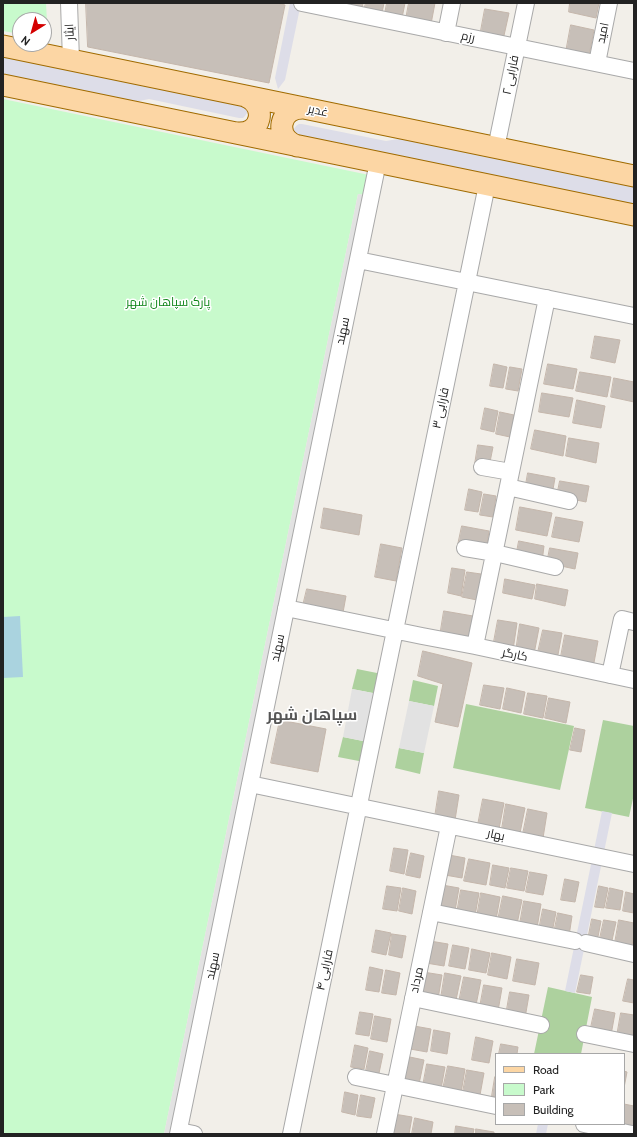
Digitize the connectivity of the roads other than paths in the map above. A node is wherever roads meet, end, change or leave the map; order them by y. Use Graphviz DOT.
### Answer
graph roads {
  1 [pos="69,3"];
  2 [pos="302,3"];
  3 [pos="452,3"];
  4 [pos="526,3"];
  5 [pos="609,3"];
  6 [pos="446,33"];
  7 [pos="3,46"];
  8 [pos="517,47"];
  9 [pos="71,60"];
  10 [pos="597,64"];
  11 [pos="634,71"];
  12 [pos="3,85"];
  13 [pos="244,96"];
  14 [pos="304,108"];
  15 [pos="237,133"];
  16 [pos="297,146"];
  17 [pos="496,148"];
  18 [pos="378,162"];
  19 [pos="634,176"];
  20 [pos="487,185"];
  21 [pos="634,215"];
  22 [pos="358,260"];
  23 [pos="467,282"];
  24 [pos="548,298"];
  25 [pos="634,316"];
  26 [pos="482,467"];
  27 [pos="510,480"];
  28 [pos="569,501"];
  29 [pos="465,548"];
  30 [pos="495,553"];
  31 [pos="555,567"];
  32 [pos="286,608"];
  33 [pos="634,622"];
  34 [pos="395,631"];
  35 [pos="475,646"];
  36 [pos="610,675"];
  37 [pos="634,680"];
  38 [pos="250,784"];
  39 [pos="359,807"];
  40 [pos="449,826"];
  41 [pos="634,864"];
  42 [pos="431,912"];
  43 [pos="634,954"];
  44 [pos="413,998"];
  45 [pos="540,1025"];
  46 [pos="585,1034"];
  47 [pos="634,1044"];
  48 [pos="356,1077"];
  49 [pos="395,1085"];
  50 [pos="495,1106"];
  51 [pos="589,1125"];
  52 [pos="183,1133"];
  53 [pos="291,1134"];
  54 [pos="385,1134"];
  55 [pos="632,1134"];
  1 -- 9 [label="street, ایثار"];
  2 -- 6 [label="street, رزم"];
  3 -- 6 [label="street"];
  4 -- 8 [label="street, فارابی ۲"];
  5 -- 10 [label="street, امید"];
  6 -- 8 [label="street, رزم"];
  7 -- 9 [label="main road, غدیر"];
  8 -- 10 [label="street, رزم"];
  8 -- 17 [label="street, فارابی ۲"];
  9 -- 13 [label="main road, غدیر"];
  10 -- 11 [label="street, رزم"];
  12 -- 15 [label="main road"];
  13 -- 14 [label="main road, غدیر"];
  13 -- 15 [label="main road"];
  14 -- 16 [label="main road"];
  14 -- 17 [label="main road, غدیر"];
  15 -- 16 [label="main road"];
  16 -- 18 [label="main road"];
  17 -- 19 [label="main road, غدیر"];
  18 -- 20 [label="main road"];
  18 -- 22 [label="street, سهند"];
  20 -- 21 [label="main road"];
  20 -- 23 [label="street, فارابی ۳"];
  22 -- 23 [label="street"];
  22 -- 32 [label="street, سهند"];
  23 -- 24 [label="street"];
  23 -- 34 [label="street, فارابی ۳"];
  24 -- 25 [label="street"];
  24 -- 27 [label="street"];
  26 -- 27 [label="street"];
  27 -- 28 [label="street"];
  27 -- 30 [label="street"];
  29 -- 30 [label="street"];
  30 -- 31 [label="street"];
  30 -- 35 [label="street"];
  32 -- 34 [label="street, کارگر"];
  32 -- 38 [label="street, سهند"];
  33 -- 36 [label="street"];
  34 -- 35 [label="street, کارگر"];
  34 -- 39 [label="street, فارابی ۳"];
  35 -- 36 [label="street, کارگر"];
  36 -- 37 [label="street, کارگر"];
  38 -- 39 [label="street, بهار"];
  38 -- 52 [label="street, سهند"];
  39 -- 40 [label="street, بهار"];
  39 -- 53 [label="street, فارابی ۴"];
  40 -- 41 [label="street, بهار"];
  40 -- 42 [label="street, مرداد"];
  42 -- 43 [label="street"];
  42 -- 44 [label="street, مرداد"];
  44 -- 45 [label="street"];
  44 -- 49 [label="street, مرداد"];
  46 -- 47 [label="street"];
  48 -- 49 [label="street"];
  49 -- 50 [label="street"];
  49 -- 54 [label="street, مرداد"];
  51 -- 55 [label="street"];
}
